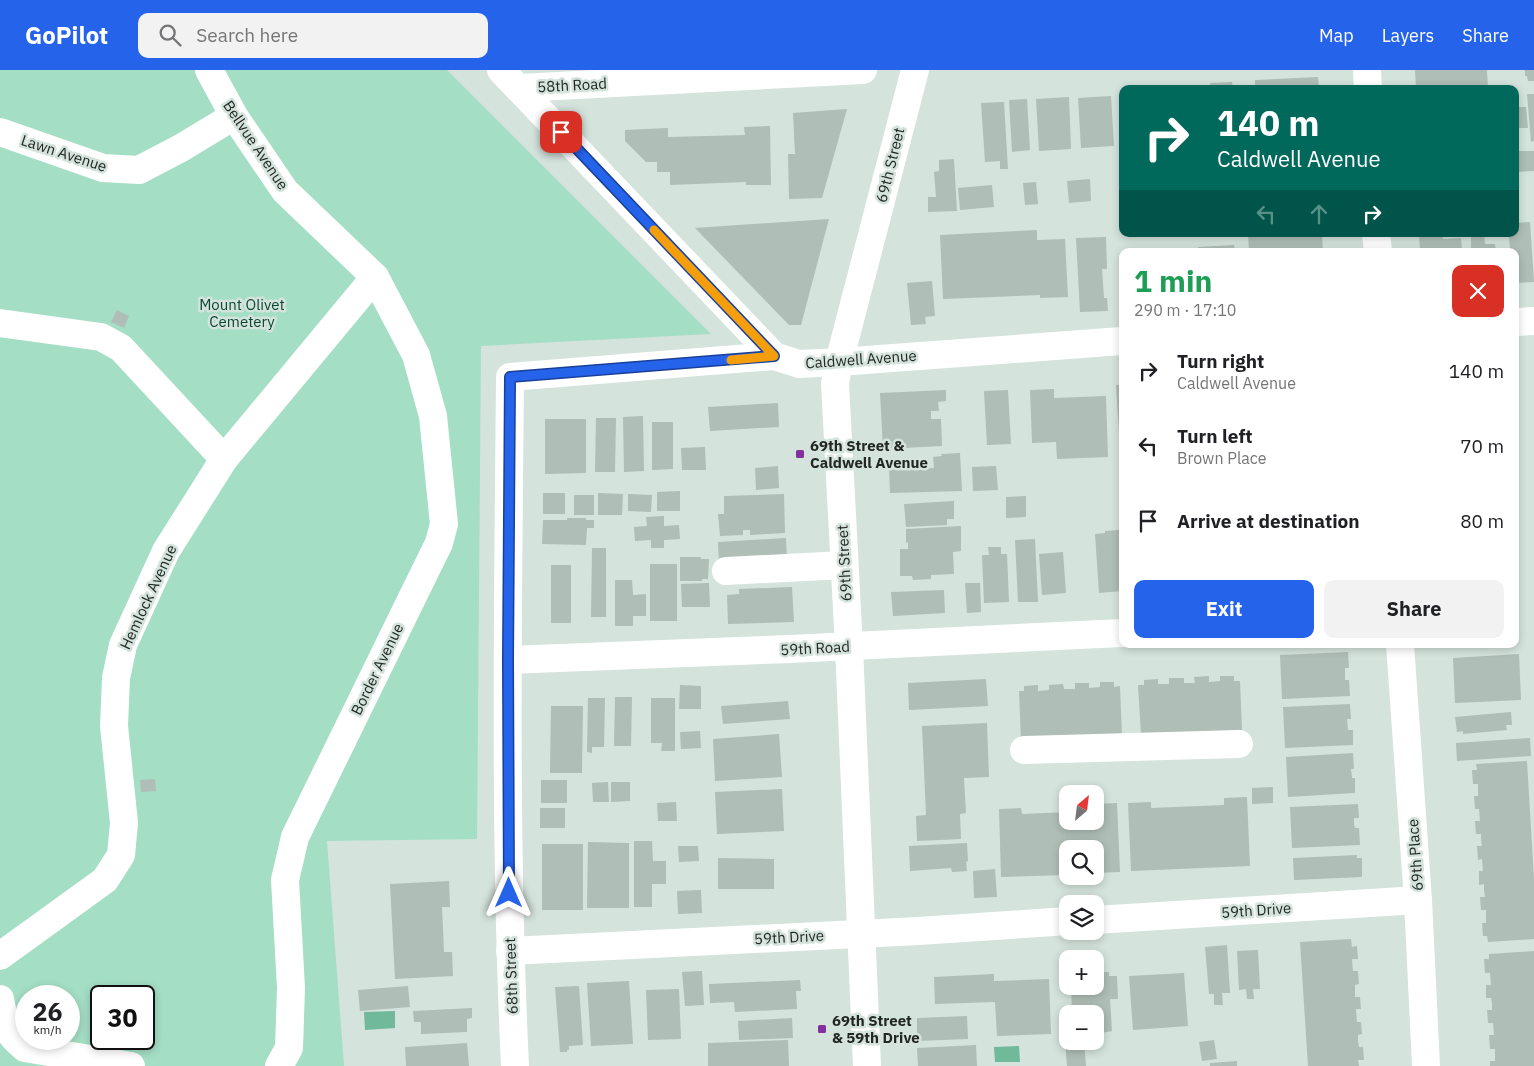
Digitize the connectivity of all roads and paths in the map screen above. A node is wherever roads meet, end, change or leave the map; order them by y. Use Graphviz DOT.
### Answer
graph roads {
  1 [pos="209,70"];
  2 [pos="863,70"];
  3 [pos="915,70"];
  4 [pos="1366,70"];
  5 [pos="510,79"];
  6 [pos="1368,85"];
  7 [pos="234,116"];
  8 [pos="0,132"];
  9 [pos="375,278"];
  10 [pos="1534,321"];
  11 [pos="1519,322"];
  12 [pos="0,323"];
  13 [pos="1119,341"];
  14 [pos="774,356"];
  15 [pos="839,362"];
  16 [pos="510,377"];
  17 [pos="224,459"];
  18 [pos="844,565"];
  19 [pos="726,571"];
  20 [pos="1119,633"];
  21 [pos="849,646"];
  22 [pos="1400,648"];
  23 [pos="508,660"];
  24 [pos="1239,744"];
  25 [pos="1024,750"];
  26 [pos="1418,900"];
  27 [pos="1104,919"];
  28 [pos="1059,922"];
  29 [pos="861,933"];
  30 [pos="510,950"];
  31 [pos="0,956"];
  32 [pos="0,999"];
  33 [pos="131,1066"];
  34 [pos="279,1066"];
  35 [pos="515,1066"];
  36 [pos="867,1066"];
  37 [pos="1426,1066"];
  1 -- 7 [label="street, Bellvue Avenue"];
  2 -- 5 [label="street, 58th Road"];
  3 -- 15 [label="street, 69th Street"];
  4 -- 6 [label="street"];
  5 -- 14 [label="street"];
  7 -- 8 [label="street, Lawn Avenue"];
  7 -- 9 [label="street, Bellvue Avenue"];
  9 -- 17 [label="street, Hemlock Avenue"];
  9 -- 34 [label="street, Border Avenue"];
  10 -- 11 [label="street"];
  12 -- 17 [label="street"];
  13 -- 15 [label="street, Caldwell Avenue"];
  14 -- 15 [label="street, Caldwell Avenue"];
  14 -- 16 [label="street, Caldwell Avenue"];
  15 -- 18 [label="street, 69th Street"];
  16 -- 23 [label="street, 68th Street"];
  17 -- 31 [label="street, Hemlock Avenue"];
  18 -- 19 [label="street"];
  18 -- 21 [label="street, 69th Street"];
  20 -- 21 [label="street, 59th Road"];
  21 -- 23 [label="street, 59th Road"];
  21 -- 29 [label="street, 69th Street"];
  22 -- 26 [label="street, 69th Place"];
  23 -- 30 [label="street, 68th Street"];
  24 -- 25 [label="street"];
  26 -- 27 [label="street, 59th Drive"];
  26 -- 37 [label="street, 69th Place"];
  28 -- 29 [label="street, 59th Drive"];
  29 -- 30 [label="street, 59th Drive"];
  29 -- 36 [label="street, 69th Street"];
  30 -- 35 [label="street, 68th Street"];
  32 -- 33 [label="street"];
}
